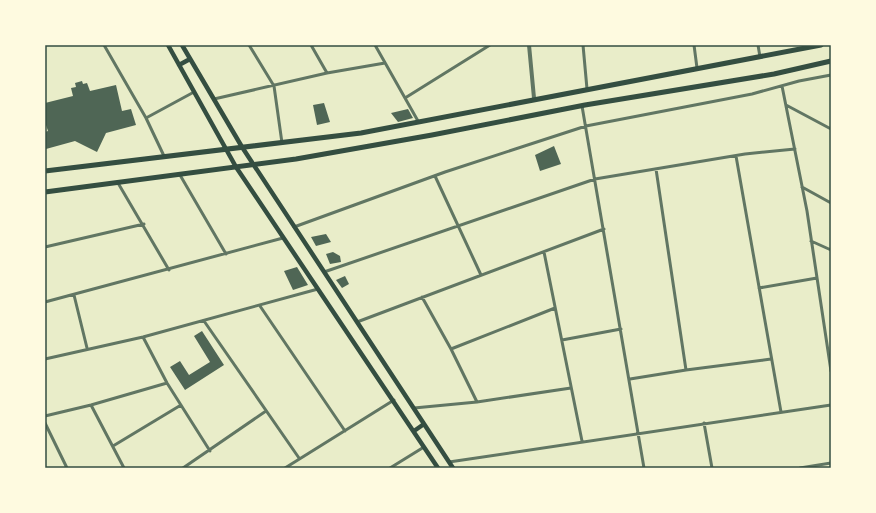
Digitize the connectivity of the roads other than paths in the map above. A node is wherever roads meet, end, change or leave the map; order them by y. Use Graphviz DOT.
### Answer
graph roads {
  1 [pos="104,45"];
  2 [pos="168,45"];
  3 [pos="182,45"];
  4 [pos="249,45"];
  5 [pos="312,45"];
  6 [pos="381,45"];
  7 [pos="490,45"];
  8 [pos="530,45"];
  9 [pos="583,45"];
  10 [pos="694,45"];
  11 [pos="758,45"];
  12 [pos="821,45"];
  13 [pos="376,46"];
  14 [pos="760,57"];
  15 [pos="190,59"];
  16 [pos="831,61"];
  17 [pos="385,63"];
  18 [pos="179,65"];
  19 [pos="698,68"];
  20 [pos="327,74"];
  21 [pos="831,75"];
  22 [pos="274,86"];
  23 [pos="782,86"];
  24 [pos="587,88"];
  25 [pos="194,92"];
  26 [pos="405,98"];
  27 [pos="534,98"];
  28 [pos="214,99"];
  29 [pos="786,105"];
  30 [pos="582,106"];
  31 [pos="146,118"];
  32 [pos="418,121"];
  33 [pos="586,126"];
  34 [pos="831,129"];
  35 [pos="282,143"];
  36 [pos="242,147"];
  37 [pos="225,148"];
  38 [pos="795,149"];
  39 [pos="164,156"];
  40 [pos="736,156"];
  41 [pos="252,164"];
  42 [pos="236,167"];
  43 [pos="656,169"];
  44 [pos="45,171"];
  45 [pos="180,175"];
  46 [pos="435,176"];
  47 [pos="595,179"];
  48 [pos="118,183"];
  49 [pos="802,187"];
  50 [pos="45,192"];
  51 [pos="831,203"];
  52 [pos="144,224"];
  53 [pos="458,225"];
  54 [pos="294,228"];
  55 [pos="604,229"];
  56 [pos="283,238"];
  57 [pos="811,241"];
  58 [pos="45,247"];
  59 [pos="831,250"];
  60 [pos="544,252"];
  61 [pos="226,254"];
  62 [pos="169,270"];
  63 [pos="324,272"];
  64 [pos="481,276"];
  65 [pos="817,278"];
  66 [pos="759,288"];
  67 [pos="318,290"];
  68 [pos="74,295"];
  69 [pos="422,298"];
  70 [pos="45,302"];
  71 [pos="260,306"];
  72 [pos="556,308"];
  73 [pos="204,321"];
  74 [pos="357,322"];
  75 [pos="621,329"];
  76 [pos="143,337"];
  77 [pos="562,340"];
  78 [pos="87,348"];
  79 [pos="451,349"];
  80 [pos="45,359"];
  81 [pos="772,359"];
  82 [pos="686,370"];
  83 [pos="831,371"];
  84 [pos="630,379"];
  85 [pos="168,383"];
  86 [pos="571,388"];
  87 [pos="394,400"];
  88 [pos="477,402"];
  89 [pos="91,405"];
  90 [pos="181,405"];
  91 [pos="831,405"];
  92 [pos="414,408"];
  93 [pos="266,411"];
  94 [pos="781,412"];
  95 [pos="45,416"];
  96 [pos="45,423"];
  97 [pos="704,423"];
  98 [pos="424,424"];
  99 [pos="346,431"];
  100 [pos="414,431"];
  101 [pos="638,432"];
  102 [pos="582,441"];
  103 [pos="112,446"];
  104 [pos="424,446"];
  105 [pos="210,451"];
  106 [pos="299,458"];
  107 [pos="449,462"];
  108 [pos="831,463"];
  109 [pos="67,468"];
  110 [pos="124,468"];
  111 [pos="183,468"];
  112 [pos="285,468"];
  113 [pos="390,468"];
  114 [pos="438,468"];
  115 [pos="453,468"];
  116 [pos="644,468"];
  117 [pos="712,468"];
  118 [pos="800,468"];
  1 -- 31 [label="street"];
  2 -- 18 [label="main road"];
  3 -- 15 [label="main road"];
  4 -- 22 [label="street"];
  5 -- 20 [label="street"];
  6 -- 13 [label="street"];
  7 -- 26 [label="street"];
  8 -- 27 [label="street"];
  9 -- 24 [label="street"];
  10 -- 19 [label="street"];
  11 -- 14 [label="street"];
  12 -- 14 [label="main road"];
  13 -- 17 [label="street"];
  14 -- 19 [label="main road"];
  15 -- 18 [label="main road"];
  15 -- 28 [label="main road"];
  16 -- 30 [label="main road"];
  17 -- 20 [label="street"];
  17 -- 26 [label="street"];
  18 -- 25 [label="main road"];
  19 -- 24 [label="main road"];
  20 -- 22 [label="street"];
  21 -- 23 [label="street"];
  22 -- 28 [label="street"];
  22 -- 35 [label="street"];
  23 -- 29 [label="street"];
  23 -- 33 [label="street"];
  24 -- 27 [label="main road"];
  25 -- 31 [label="street"];
  25 -- 37 [label="main road"];
  26 -- 32 [label="street"];
  27 -- 32 [label="main road"];
  28 -- 36 [label="main road"];
  29 -- 34 [label="street"];
  29 -- 38 [label="street"];
  30 -- 33 [label="street"];
  30 -- 41 [label="main road"];
  31 -- 39 [label="street"];
  32 -- 35 [label="main road"];
  33 -- 46 [label="street"];
  33 -- 47 [label="street"];
  35 -- 36 [label="main road"];
  36 -- 37 [label="main road"];
  36 -- 41 [label="main road"];
  37 -- 39 [label="main road"];
  37 -- 42 [label="main road"];
  38 -- 40 [label="street"];
  38 -- 49 [label="street"];
  39 -- 44 [label="main road"];
  40 -- 43 [label="street"];
  40 -- 66 [label="street"];
  41 -- 42 [label="main road"];
  41 -- 54 [label="main road"];
  42 -- 45 [label="main road"];
  42 -- 56 [label="main road"];
  43 -- 47 [label="street"];
  43 -- 82 [label="street"];
  45 -- 48 [label="main road"];
  45 -- 61 [label="street"];
  46 -- 53 [label="street"];
  46 -- 54 [label="street"];
  47 -- 53 [label="street"];
  47 -- 55 [label="street"];
  48 -- 50 [label="main road"];
  48 -- 52 [label="street"];
  49 -- 51 [label="street"];
  49 -- 57 [label="street"];
  52 -- 58 [label="street"];
  52 -- 62 [label="street"];
  53 -- 63 [label="street"];
  53 -- 64 [label="street"];
  54 -- 63 [label="main road"];
  55 -- 60 [label="street"];
  55 -- 75 [label="street"];
  56 -- 61 [label="street"];
  56 -- 67 [label="main road"];
  57 -- 59 [label="street"];
  57 -- 65 [label="street"];
  60 -- 64 [label="street"];
  60 -- 72 [label="street"];
  61 -- 62 [label="street"];
  62 -- 68 [label="street"];
  63 -- 74 [label="main road"];
  64 -- 69 [label="street"];
  65 -- 66 [label="street"];
  65 -- 83 [label="street"];
  66 -- 81 [label="street"];
  67 -- 71 [label="street"];
  67 -- 87 [label="main road"];
  68 -- 70 [label="street"];
  68 -- 78 [label="street"];
  69 -- 74 [label="street"];
  69 -- 79 [label="street"];
  71 -- 73 [label="street"];
  71 -- 99 [label="street"];
  72 -- 77 [label="street"];
  72 -- 79 [label="street"];
  73 -- 76 [label="street"];
  73 -- 93 [label="street"];
  74 -- 92 [label="main road"];
  75 -- 77 [label="street"];
  75 -- 84 [label="street"];
  76 -- 78 [label="street"];
  76 -- 85 [label="street"];
  77 -- 86 [label="street"];
  78 -- 80 [label="street"];
  79 -- 88 [label="street"];
  81 -- 82 [label="street"];
  81 -- 94 [label="street"];
  82 -- 84 [label="street"];
  84 -- 101 [label="street"];
  85 -- 89 [label="street"];
  85 -- 90 [label="street"];
  86 -- 88 [label="street"];
  86 -- 102 [label="street"];
  87 -- 99 [label="street"];
  87 -- 100 [label="main road"];
  88 -- 92 [label="street"];
  89 -- 95 [label="street"];
  89 -- 103 [label="street"];
  90 -- 103 [label="street"];
  90 -- 105 [label="street"];
  91 -- 94 [label="street"];
  92 -- 98 [label="main road"];
  93 -- 105 [label="street"];
  93 -- 106 [label="street"];
  94 -- 97 [label="street"];
  96 -- 109 [label="street"];
  97 -- 101 [label="street"];
  97 -- 117 [label="street"];
  98 -- 100 [label="main road"];
  98 -- 107 [label="main road"];
  99 -- 106 [label="street"];
  100 -- 104 [label="main road"];
  101 -- 102 [label="street"];
  101 -- 116 [label="street"];
  102 -- 107 [label="street"];
  103 -- 110 [label="street"];
  104 -- 113 [label="street"];
  104 -- 114 [label="main road"];
  105 -- 111 [label="street"];
  106 -- 112 [label="street"];
  107 -- 115 [label="main road"];
  108 -- 118 [label="street"];
}
